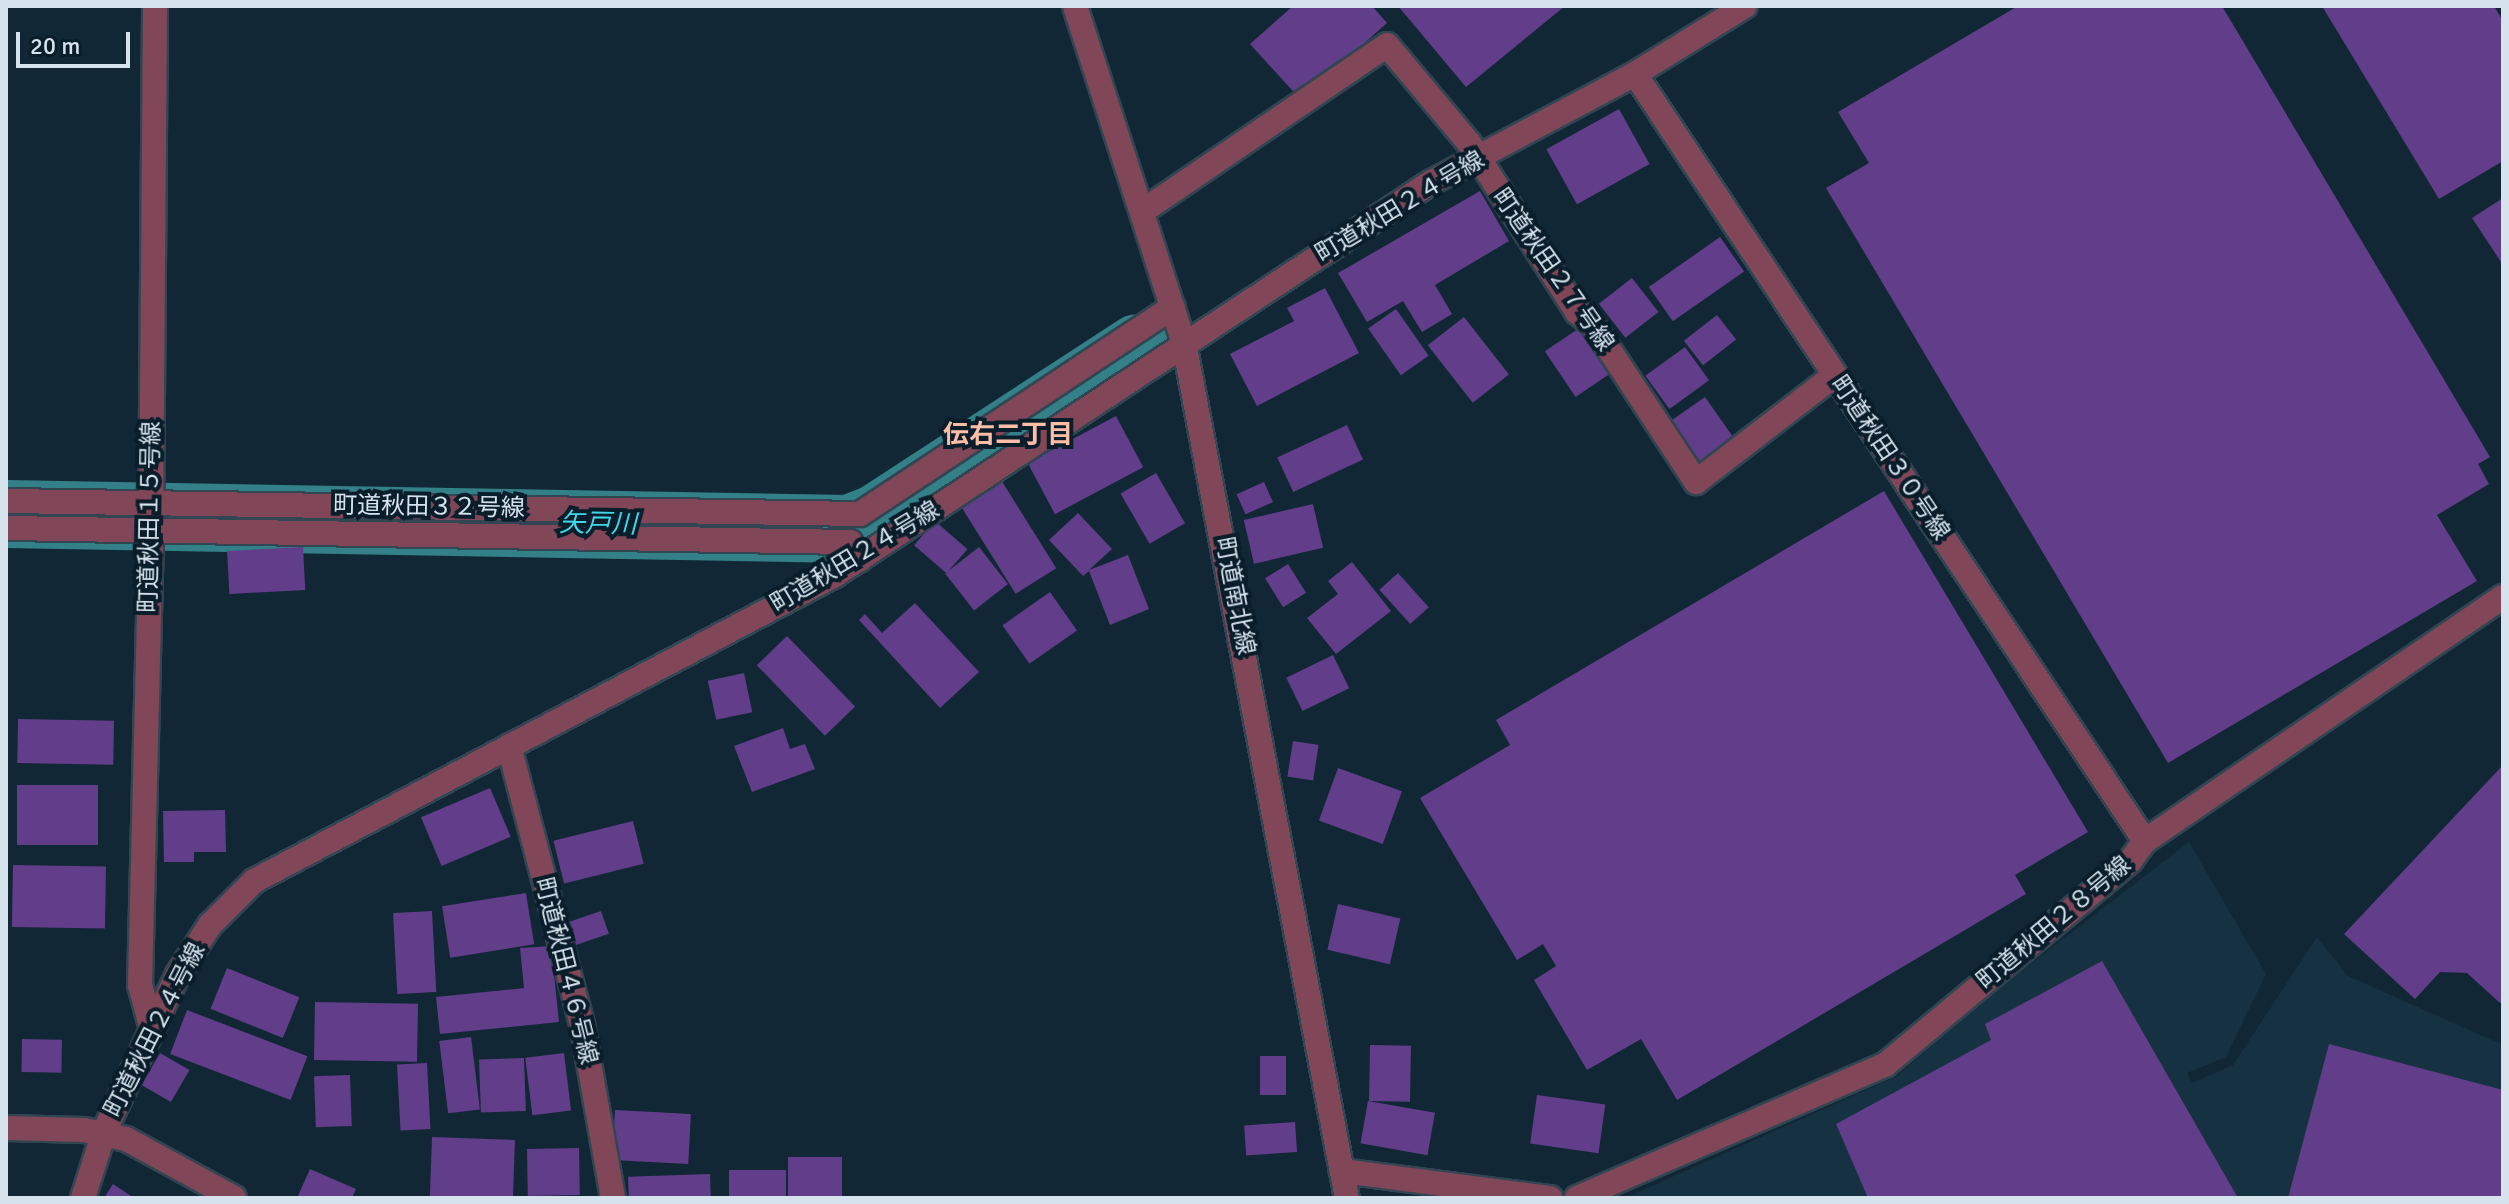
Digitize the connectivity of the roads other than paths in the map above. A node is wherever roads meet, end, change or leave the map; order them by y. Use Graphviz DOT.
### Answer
graph roads {
  1 [pos="155,6"];
  2 [pos="1075,6"];
  3 [pos="1745,6"];
  4 [pos="1635,74"];
  5 [pos="1476,160"];
  6 [pos="1143,211"];
  7 [pos="1173,307"];
  8 [pos="1184,343"];
  9 [pos="1835,375"];
  10 [pos="6,501"];
  11 [pos="151,503"];
  12 [pos="6,528"];
  13 [pos="151,531"];
  14 [pos="860,559"];
  15 [pos="2503,597"];
  16 [pos="509,746"];
  17 [pos="2145,841"];
  18 [pos="151,1026"];
  19 [pos="6,1128"];
  20 [pos="104,1132"];
  21 [pos="1342,1171"];
  22 [pos="83,1198"];
  23 [pos="234,1198"];
  24 [pos="613,1198"];
  25 [pos="1347,1198"];
  26 [pos="1550,1198"];
  27 [pos="1577,1198"];
  1 -- 11 [label="street, 町道秋田１５号線"];
  2 -- 6 [label="street, 町道南北線"];
  3 -- 4 [label="street, 町道秋田２４号線"];
  4 -- 5 [label="street, 町道秋田２４号線"];
  4 -- 9 [label="street, 町道秋田３０号線"];
  5 -- 6 [label="street, 町道秋田２７号線"];
  5 -- 8 [label="street, 町道秋田２４号線"];
  5 -- 9 [label="street, 町道秋田２７号線"];
  6 -- 7 [label="street, 町道南北線"];
  7 -- 8 [label="street, 町道南北線"];
  7 -- 11 [label="street, 町道秋田３２号線"];
  8 -- 14 [label="street, 町道秋田２４号線"];
  8 -- 21 [label="street, 町道南北線"];
  9 -- 17 [label="street, 町道秋田３０号線"];
  10 -- 11 [label="street, 町道秋田３２号線"];
  11 -- 13 [label="street, 町道秋田１５号線"];
  12 -- 13 [label="street"];
  13 -- 14 [label="street"];
  13 -- 18 [label="street, 町道秋田１５号線"];
  14 -- 16 [label="street, 町道秋田２４号線"];
  15 -- 17 [label="street, 町道秋田２８号線"];
  16 -- 18 [label="street, 町道秋田２４号線"];
  16 -- 24 [label="street, 町道秋田４６号線"];
  17 -- 27 [label="street, 町道秋田２８号線"];
  18 -- 20 [label="street, 町道秋田２４号線"];
  19 -- 20 [label="street"];
  20 -- 22 [label="street, 町道秋田２４号線"];
  20 -- 23 [label="street"];
  21 -- 25 [label="street, 町道南北線"];
  21 -- 26 [label="street"];
}
